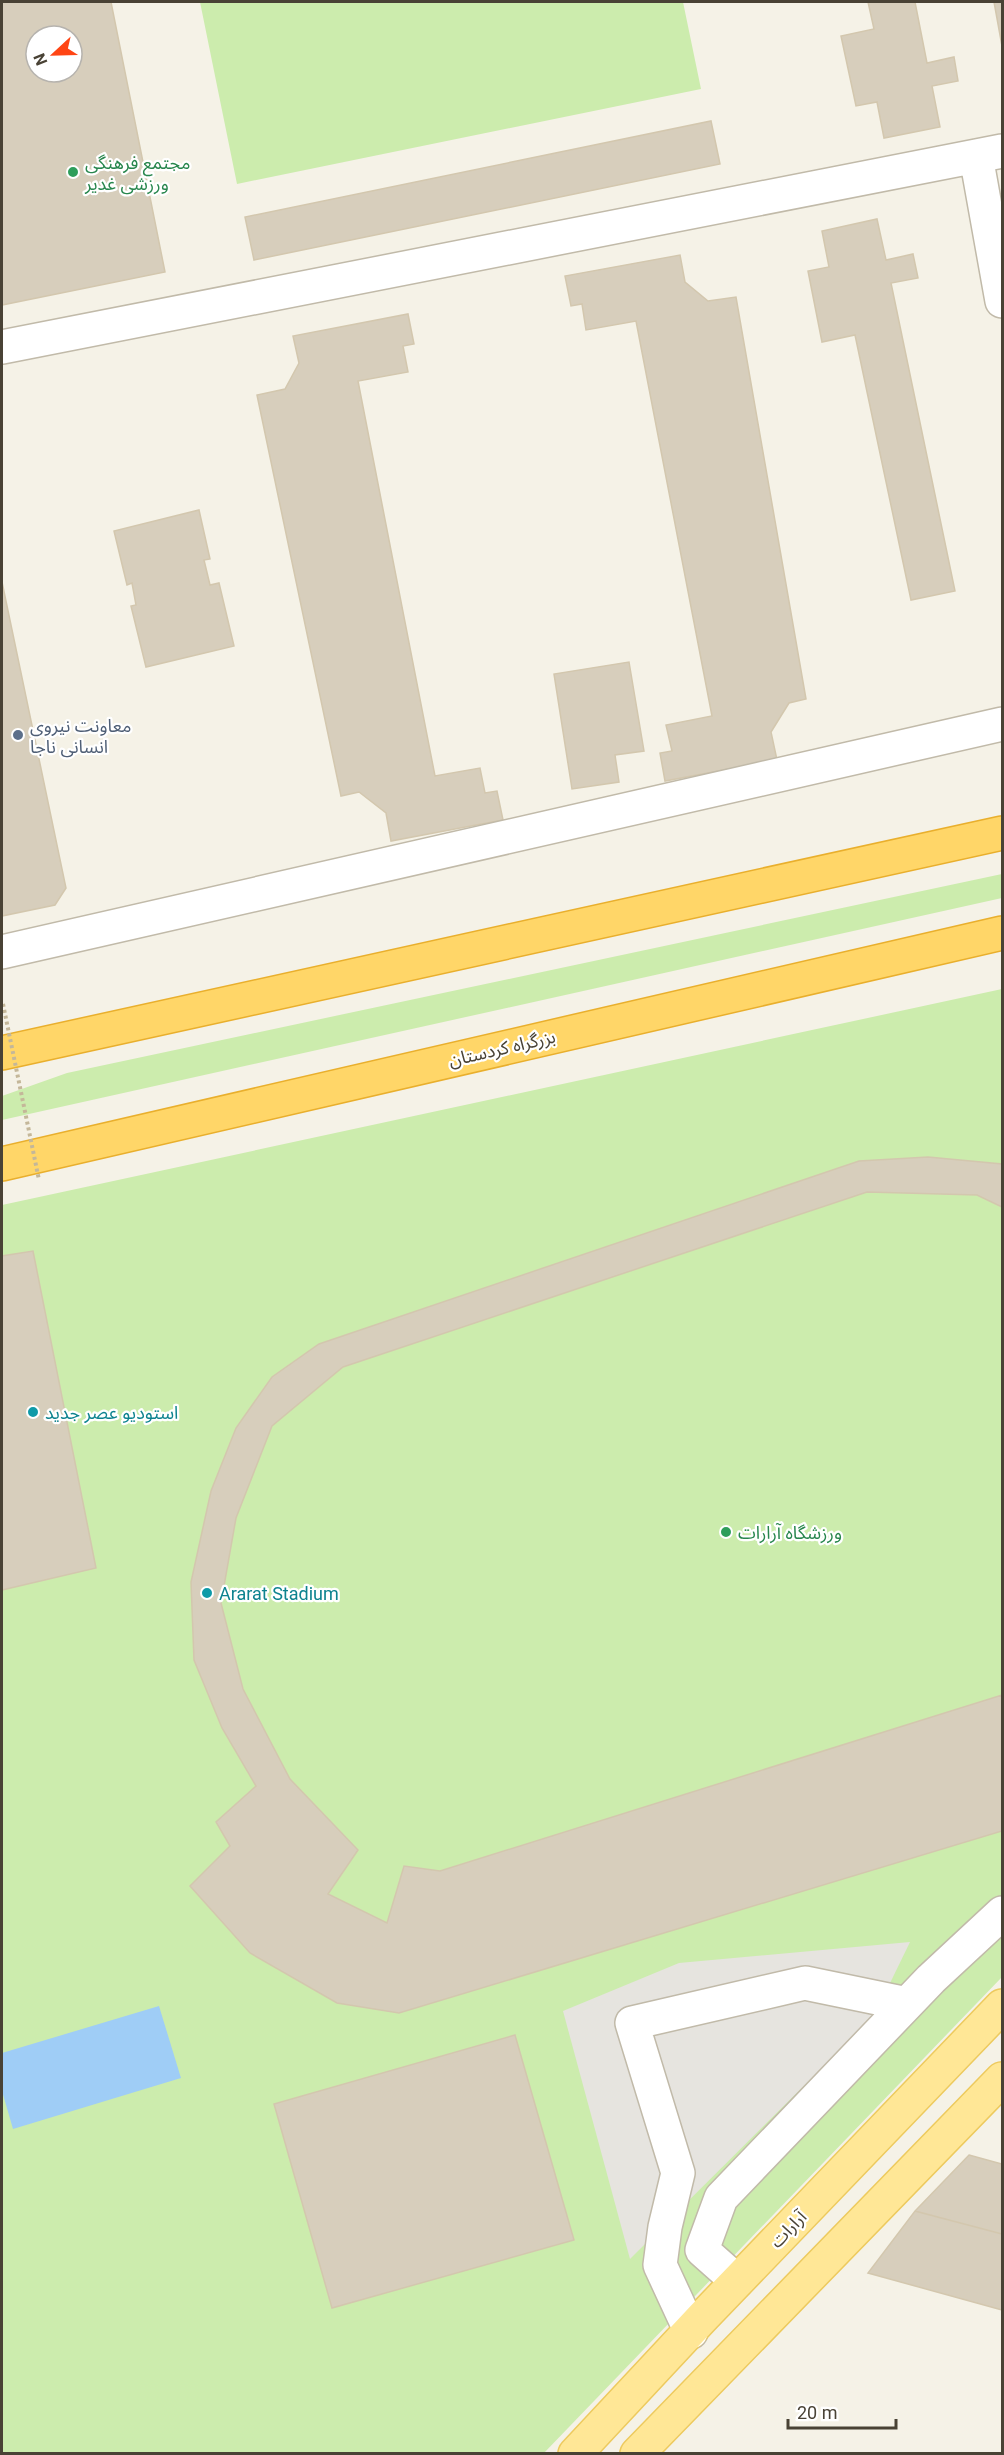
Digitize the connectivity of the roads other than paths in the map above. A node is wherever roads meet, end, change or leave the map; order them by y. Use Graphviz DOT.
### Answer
graph roads {
  1 [pos="989,154"];
  2 [pos="1002,301"];
  3 [pos="2,347"];
  4 [pos="1002,724"];
  5 [pos="1002,833"];
  6 [pos="1002,933"];
  7 [pos="2,952"];
  8 [pos="2,1053"];
  9 [pos="100,1140"];
  10 [pos="2,1164"];
  11 [pos="2,1179"];
  12 [pos="1002,1913"];
  13 [pos="907,2004"];
  14 [pos="1002,2006"];
  15 [pos="1002,2079"];
  16 [pos="737,2282"];
  17 [pos="697,2325"];
  18 [pos="737,2351"];
  19 [pos="575,2454"];
  20 [pos="637,2454"];
  1 -- 2 [label="lane"];
  1 -- 3 [label="lane"];
  4 -- 7 [label="lane"];
  5 -- 8 [label="highway"];
  6 -- 9 [label="highway, بزرگراه کردستان"];
  9 -- 10 [label="highway, بزرگراه کردستان"];
  9 -- 11 [label="main road"];
  12 -- 13 [label="lane"];
  13 -- 16 [label="lane"];
  13 -- 17 [label="lane"];
  14 -- 16 [label="main road, آرارات"];
  15 -- 18 [label="main road"];
  16 -- 17 [label="main road, آرارات"];
  17 -- 18 [label="main road"];
  17 -- 19 [label="main road, آرارات"];
  18 -- 20 [label="main road"];
}
